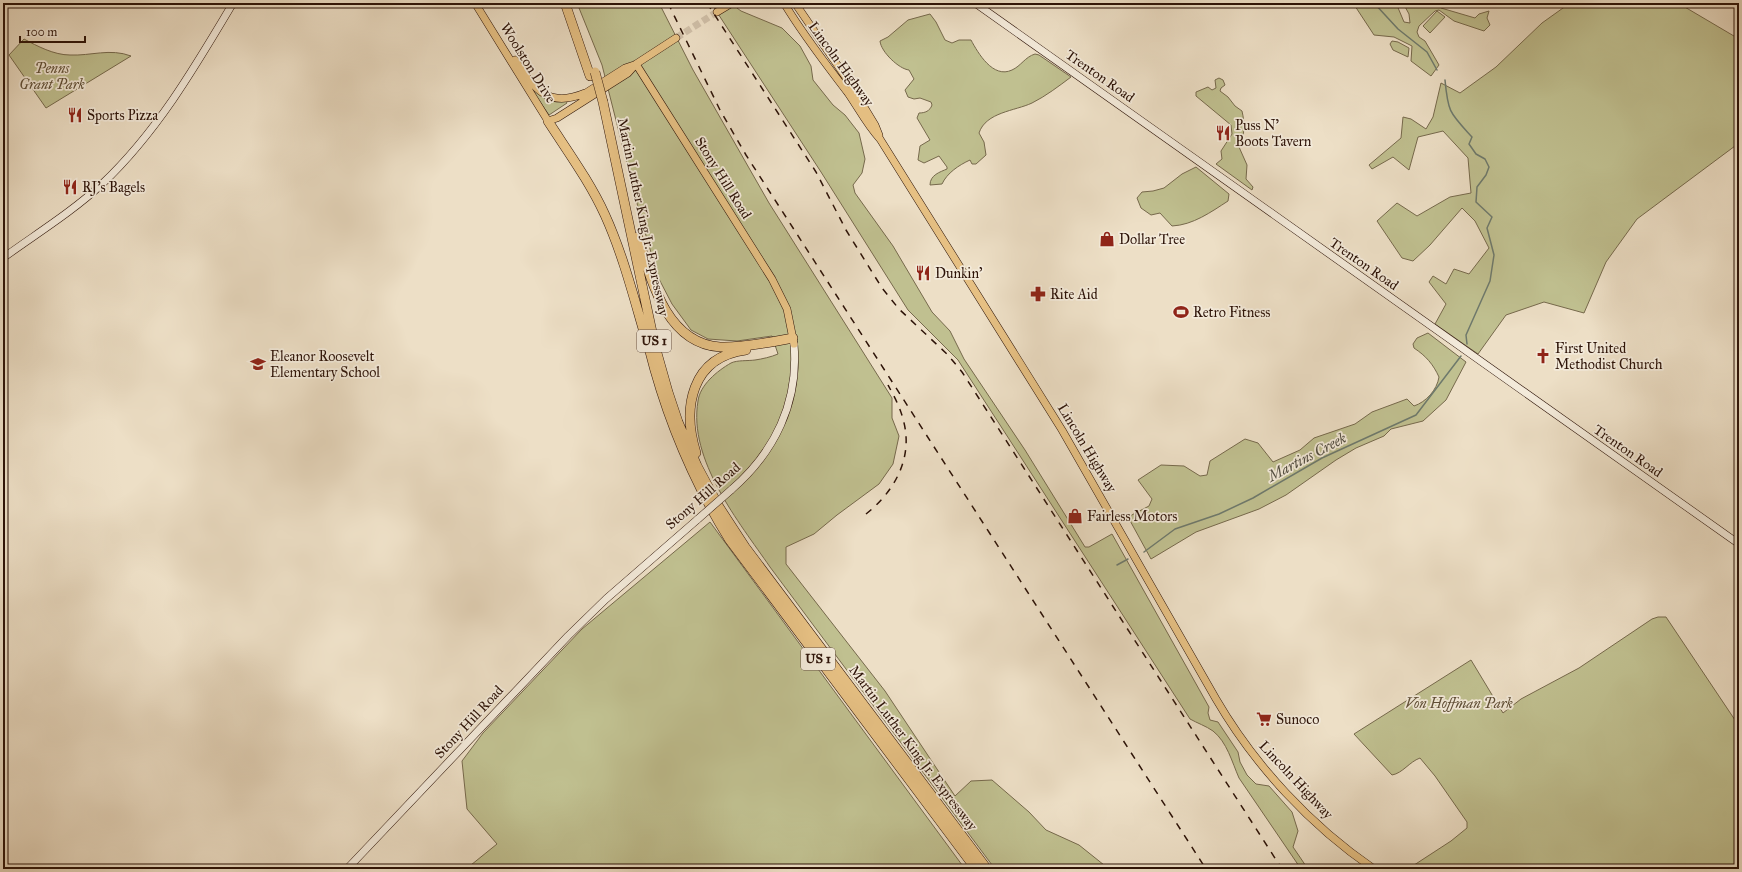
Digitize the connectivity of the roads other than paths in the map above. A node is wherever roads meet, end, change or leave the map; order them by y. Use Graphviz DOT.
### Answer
graph roads {
  1 [pos="233,3"];
  2 [pos="475,3"];
  3 [pos="565,3"];
  4 [pos="571,3"];
  5 [pos="732,3"];
  6 [pos="779,3"];
  7 [pos="784,3"];
  8 [pos="795,3"];
  9 [pos="975,3"];
  10 [pos="717,12"];
  11 [pos="789,12"];
  12 [pos="486,19"];
  13 [pos="676,38"];
  14 [pos="636,64"];
  15 [pos="592,74"];
  16 [pos="585,93"];
  17 [pos="601,104"];
  18 [pos="548,121"];
  19 [pos="880,139"];
  20 [pos="621,180"];
  21 [pos="3,258"];
  22 [pos="794,341"];
  23 [pos="653,363"];
  24 [pos="711,494"];
  25 [pos="1739,544"];
  26 [pos="347,869"];
  27 [pos="976,869"];
  28 [pos="987,869"];
  29 [pos="1374,869"];
  1 -- 21 [label="street"];
  2 -- 12 [label="main road, Woolston Drive"];
  3 -- 15 [label="highway, Martin Luther King Jr. Expressway / US 1"];
  4 -- 15 [label="highway, Martin Luther King Jr. Expressway / US 1"];
  5 -- 10 [label="main road"];
  6 -- 11 [label="main road"];
  7 -- 11 [label="main road, Lincoln Highway"];
  8 -- 19 [label="main road, Lincoln Highway"];
  9 -- 25 [label="street, Trenton Road"];
  11 -- 19 [label="main road, Lincoln Highway"];
  12 -- 16 [label="main road, Woolston Drive"];
  12 -- 18 [label="main road, Woolston Drive"];
  13 -- 14 [label="main road, Woolston Drive"];
  14 -- 16 [label="main road, Woolston Drive"];
  14 -- 18 [label="main road, Woolston Drive"];
  14 -- 22 [label="main road, Stony Hill Road"];
  15 -- 17 [label="highway, Martin Luther King Jr. Expressway / US 1, bridge"];
  16 -- 18 [label="main road, Woolston Drive"];
  17 -- 20 [label="highway, Martin Luther King Jr. Expressway / US 1"];
  17 -- 23 [label="highway, Martin Luther King Jr. Expressway / US 1"];
  18 -- 23 [label="highway"];
  19 -- 29 [label="main road, Lincoln Highway"];
  20 -- 22 [label="highway"];
  20 -- 24 [label="highway, Martin Luther King Jr. Expressway / US 1"];
  22 -- 24 [label="highway"];
  22 -- 26 [label="street, Stony Hill Road, bridge"];
  23 -- 27 [label="highway, Martin Luther King Jr. Expressway / US 1"];
  24 -- 28 [label="highway, Martin Luther King Jr. Expressway / US 1"];
}
